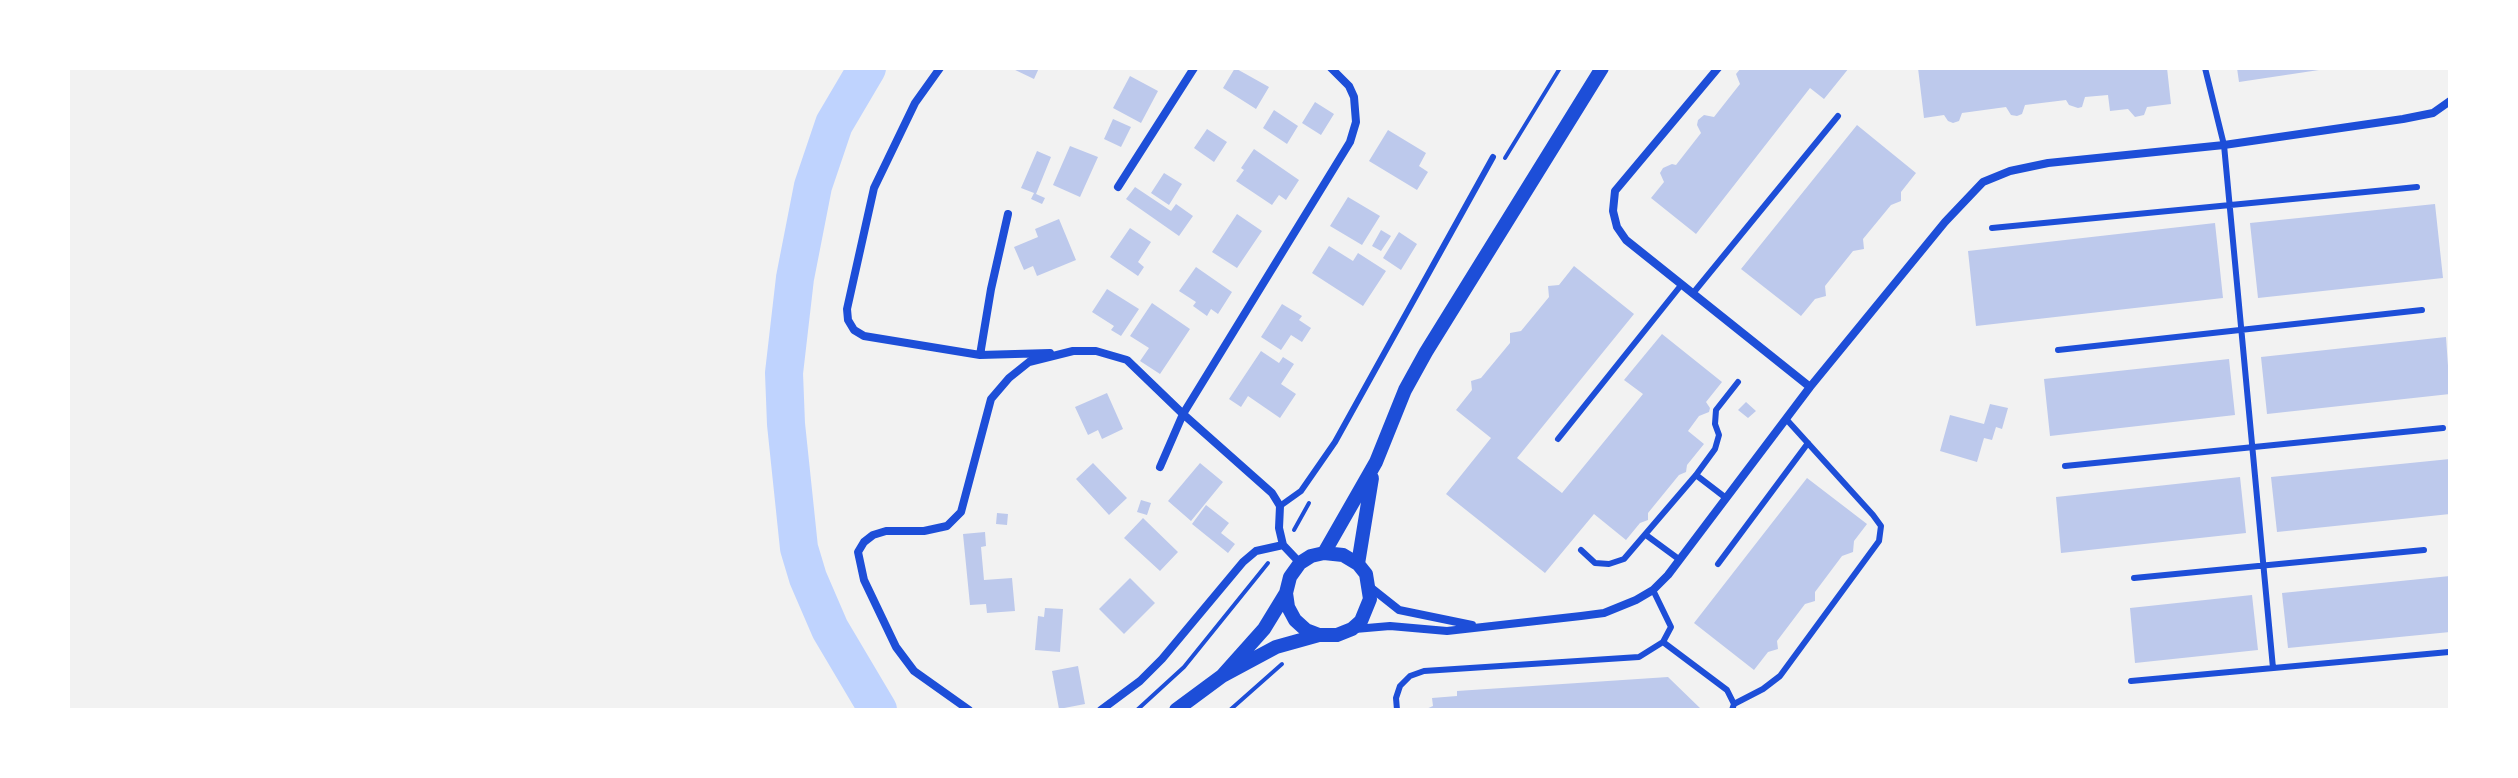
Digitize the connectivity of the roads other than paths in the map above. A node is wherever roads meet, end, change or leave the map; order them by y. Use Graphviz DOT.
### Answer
graph roads {
  1 [pos="940,68"];
  2 [pos="1194,68"];
  3 [pos="1331,68"];
  4 [pos="1602,68"];
  5 [pos="1718,68"];
  6 [pos="2205,68"];
  7 [pos="2450,101"];
  8 [pos="1838,116"];
  9 [pos="2224,145"];
  10 [pos="1493,157"];
  11 [pos="1118,187"];
  12 [pos="2417,187"];
  13 [pos="2230,204"];
  14 [pos="1008,214"];
  15 [pos="1992,228"];
  16 [pos="1682,284"];
  17 [pos="1694,292"];
  18 [pos="2422,310"];
  19 [pos="2241,330"];
  20 [pos="2058,350"];
  21 [pos="1061,353"];
  22 [pos="980,355"];
  23 [pos="1738,382"];
  24 [pos="1810,387"];
  25 [pos="1183,414"];
  26 [pos="1787,420"];
  27 [pos="2443,428"];
  28 [pos="1558,439"];
  29 [pos="1808,443"];
  30 [pos="2252,449"];
  31 [pos="1376,462"];
  32 [pos="2065,466"];
  33 [pos="1160,467"];
  34 [pos="1696,475"];
  35 [pos="1726,498"];
  36 [pos="1280,506"];
  37 [pos="1646,535"];
  38 [pos="1283,545"];
  39 [pos="1581,550"];
  40 [pos="2424,550"];
  41 [pos="1324,553"];
  42 [pos="1680,560"];
  43 [pos="1300,563"];
  44 [pos="1358,564"];
  45 [pos="1718,564"];
  46 [pos="2264,567"];
  47 [pos="2134,578"];
  48 [pos="1370,587"];
  49 [pos="1653,590"];
  50 [pos="1286,593"];
  51 [pos="1480,626"];
  52 [pos="1352,629"];
  53 [pos="1319,635"];
  54 [pos="1663,642"];
  55 [pos="2449,652"];
  56 [pos="2273,668"];
  57 [pos="1222,676"];
  58 [pos="2131,681"];
  59 [pos="1733,707"];
  60 [pos="969,710"];
  61 [pos="1101,710"];
  62 [pos="1176,710"];
  63 [pos="1397,710"];
  1 -- 22 [label="street"];
  2 -- 11 [label="street"];
  3 -- 25 [label="street"];
  4 -- 31 [label="street"];
  5 -- 16 [label="street"];
  6 -- 9 [label="lane"];
  7 -- 9 [label="street"];
  8 -- 17 [label="lane"];
  9 -- 13 [label="lane"];
  9 -- 24 [label="street"];
  10 -- 36 [label="lane"];
  12 -- 13 [label="lane"];
  13 -- 15 [label="lane"];
  13 -- 19 [label="lane"];
  14 -- 22 [label="street"];
  16 -- 17 [label="street"];
  16 -- 28 [label="lane"];
  17 -- 24 [label="street"];
  18 -- 19 [label="lane"];
  19 -- 20 [label="lane"];
  19 -- 30 [label="lane"];
  21 -- 22 [label="street"];
  21 -- 25 [label="street"];
  21 -- 60 [label="street"];
  23 -- 34 [label="lane"];
  24 -- 26 [label="street"];
  25 -- 33 [label="street"];
  25 -- 36 [label="street"];
  26 -- 29 [label="lane"];
  26 -- 35 [label="street"];
  27 -- 30 [label="lane"];
  29 -- 45 [label="lane"];
  29 -- 59 [label="lane"];
  30 -- 32 [label="lane"];
  30 -- 46 [label="lane"];
  31 -- 41 [label="street"];
  31 -- 44 [label="street"];
  34 -- 35 [label="lane"];
  34 -- 37 [label="lane"];
  35 -- 42 [label="street"];
  36 -- 38 [label="street"];
  37 -- 39 [label="lane"];
  37 -- 42 [label="lane"];
  38 -- 43 [label="street"];
  38 -- 61 [label="street"];
  40 -- 46 [label="lane"];
  41 -- 43 [label="street"];
  41 -- 44 [label="street"];
  42 -- 49 [label="street"];
  43 -- 50 [label="street"];
  44 -- 48 [label="street"];
  46 -- 47 [label="lane"];
  46 -- 56 [label="lane"];
  48 -- 51 [label="street"];
  48 -- 52 [label="street"];
  49 -- 51 [label="street"];
  49 -- 54 [label="lane"];
  50 -- 53 [label="street"];
  50 -- 57 [label="street"];
  51 -- 52 [label="street"];
  52 -- 53 [label="street"];
  53 -- 57 [label="street"];
  54 -- 59 [label="lane"];
  54 -- 63 [label="lane"];
  55 -- 56 [label="lane"];
  56 -- 58 [label="lane"];
  57 -- 62 [label="street"];
}
